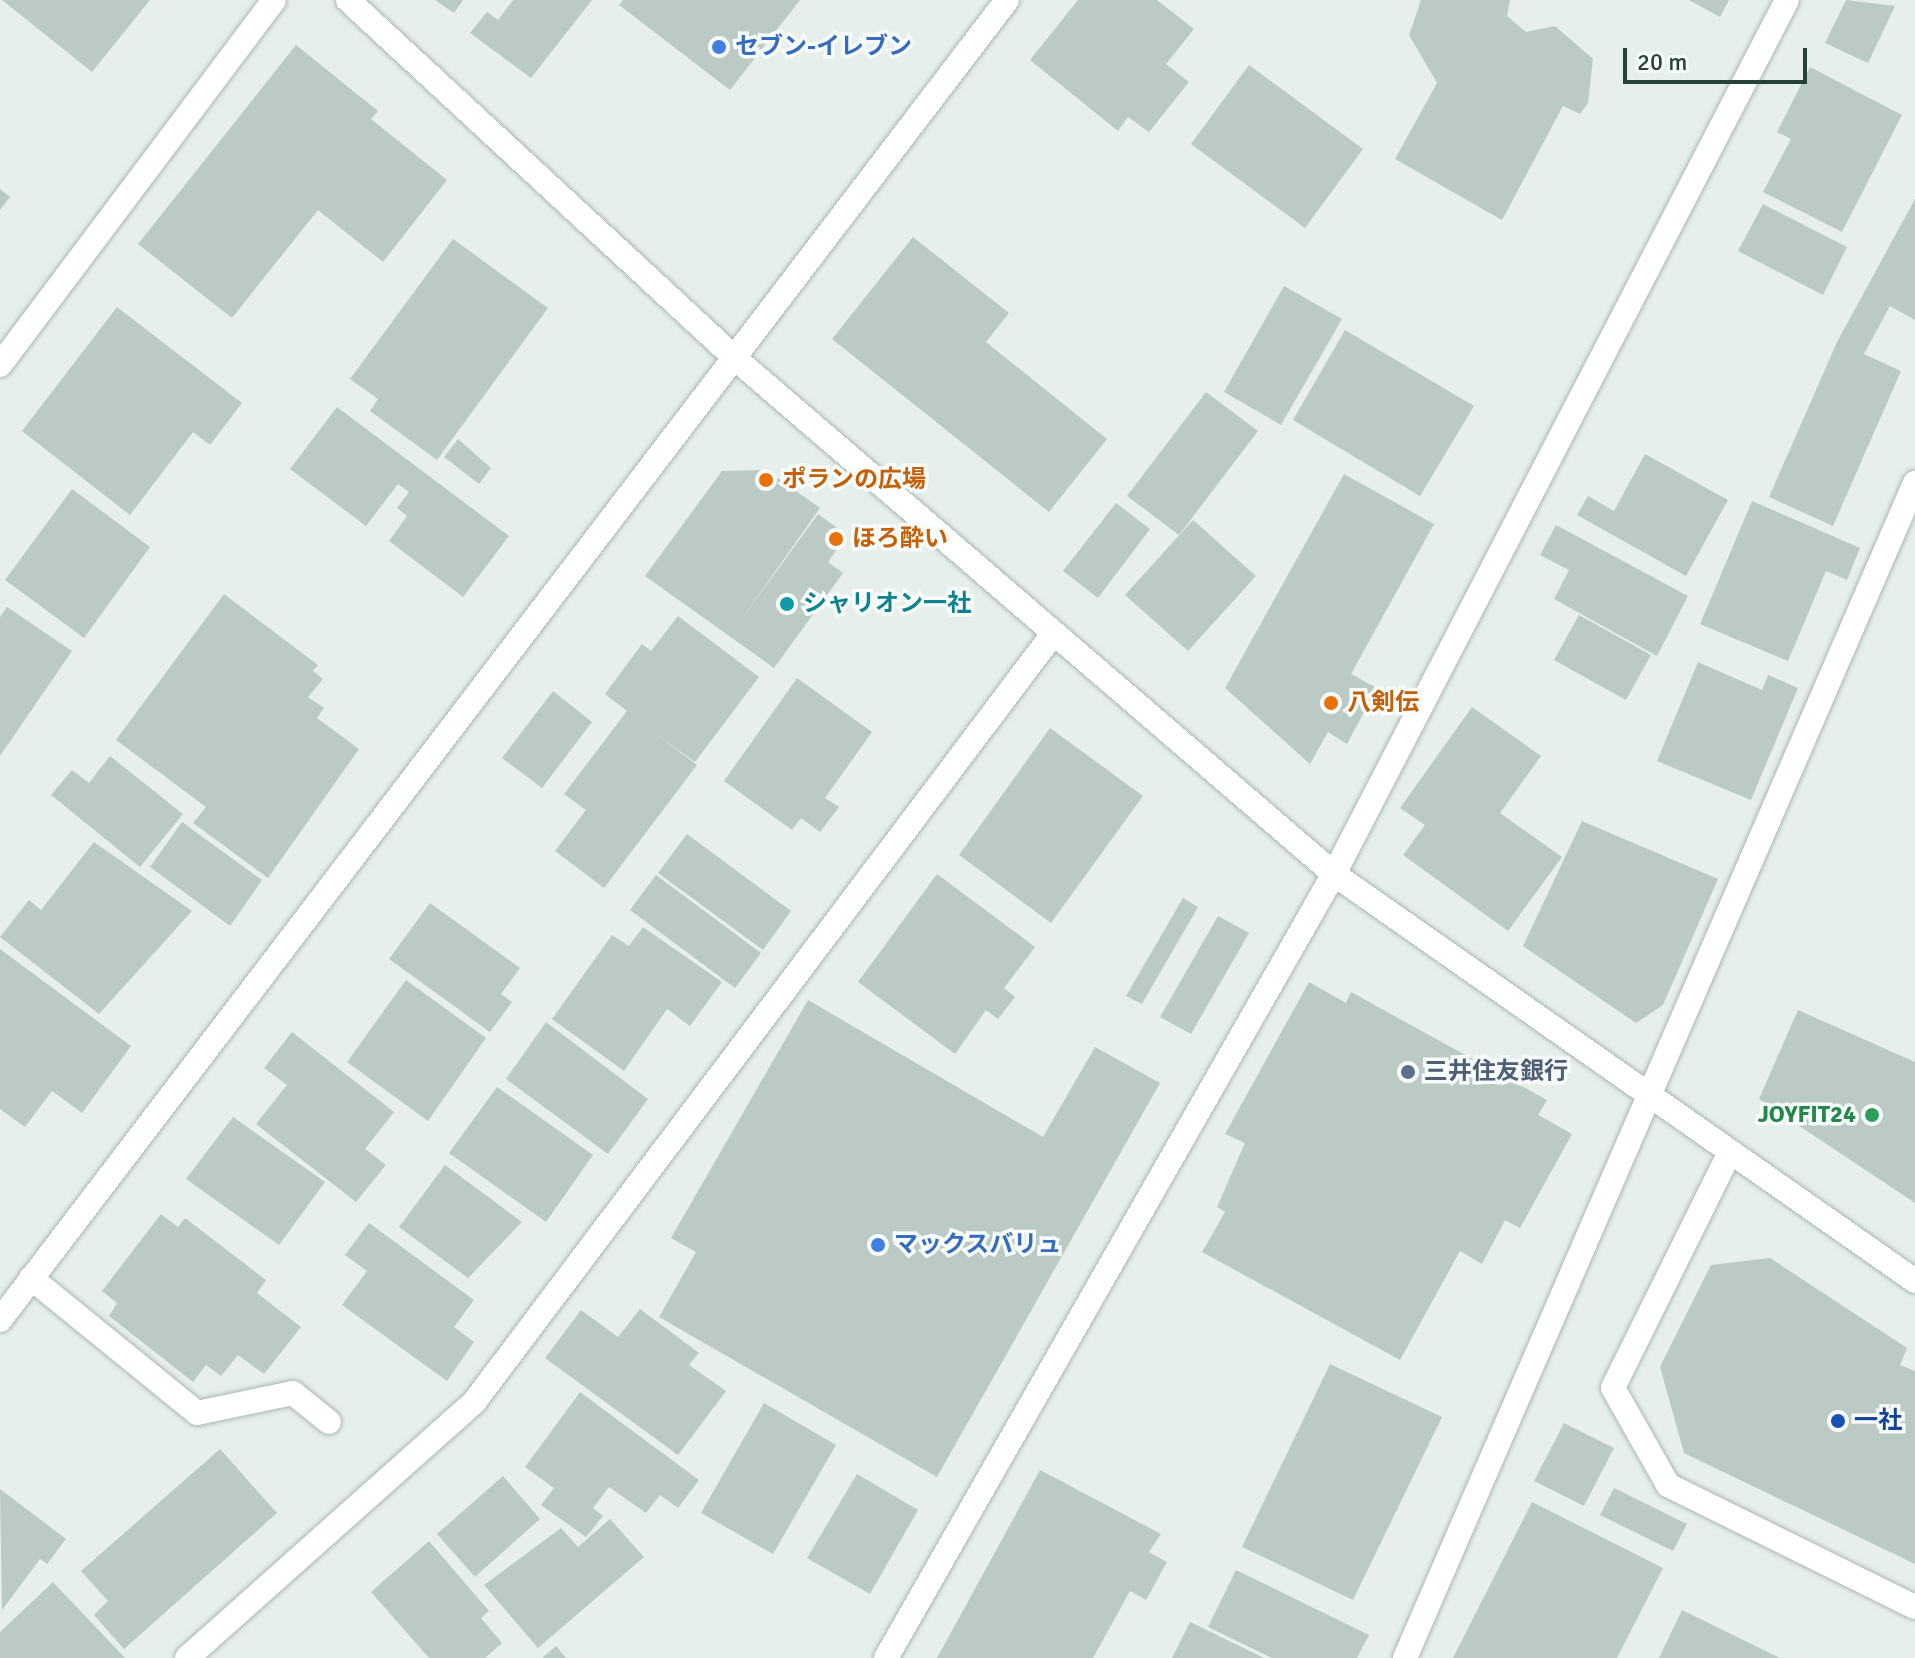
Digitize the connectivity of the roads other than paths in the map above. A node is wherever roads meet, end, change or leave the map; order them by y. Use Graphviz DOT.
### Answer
graph roads {
  1 [pos="274,0"];
  2 [pos="348,0"];
  3 [pos="1007,0"];
  4 [pos="1787,0"];
  5 [pos="737,360"];
  6 [pos="0,365"];
  7 [pos="1915,483"];
  8 [pos="1053,634"];
  9 [pos="1334,874"];
  10 [pos="1651,1092"];
  11 [pos="1730,1152"];
  12 [pos="31,1278"];
  13 [pos="1915,1281"];
  14 [pos="0,1320"];
  15 [pos="329,1422"];
  16 [pos="1915,1607"];
  17 [pos="187,1658"];
  18 [pos="886,1658"];
  19 [pos="1405,1658"];
  1 -- 6 [label="street"];
  2 -- 5 [label="street"];
  3 -- 5 [label="street"];
  4 -- 9 [label="street"];
  5 -- 8 [label="street"];
  5 -- 12 [label="street"];
  7 -- 10 [label="street"];
  8 -- 9 [label="street"];
  8 -- 17 [label="street"];
  9 -- 10 [label="street"];
  9 -- 18 [label="street"];
  10 -- 11 [label="street"];
  10 -- 19 [label="street"];
  11 -- 13 [label="street"];
  11 -- 16 [label="street"];
  12 -- 14 [label="street"];
  12 -- 15 [label="street"];
}
